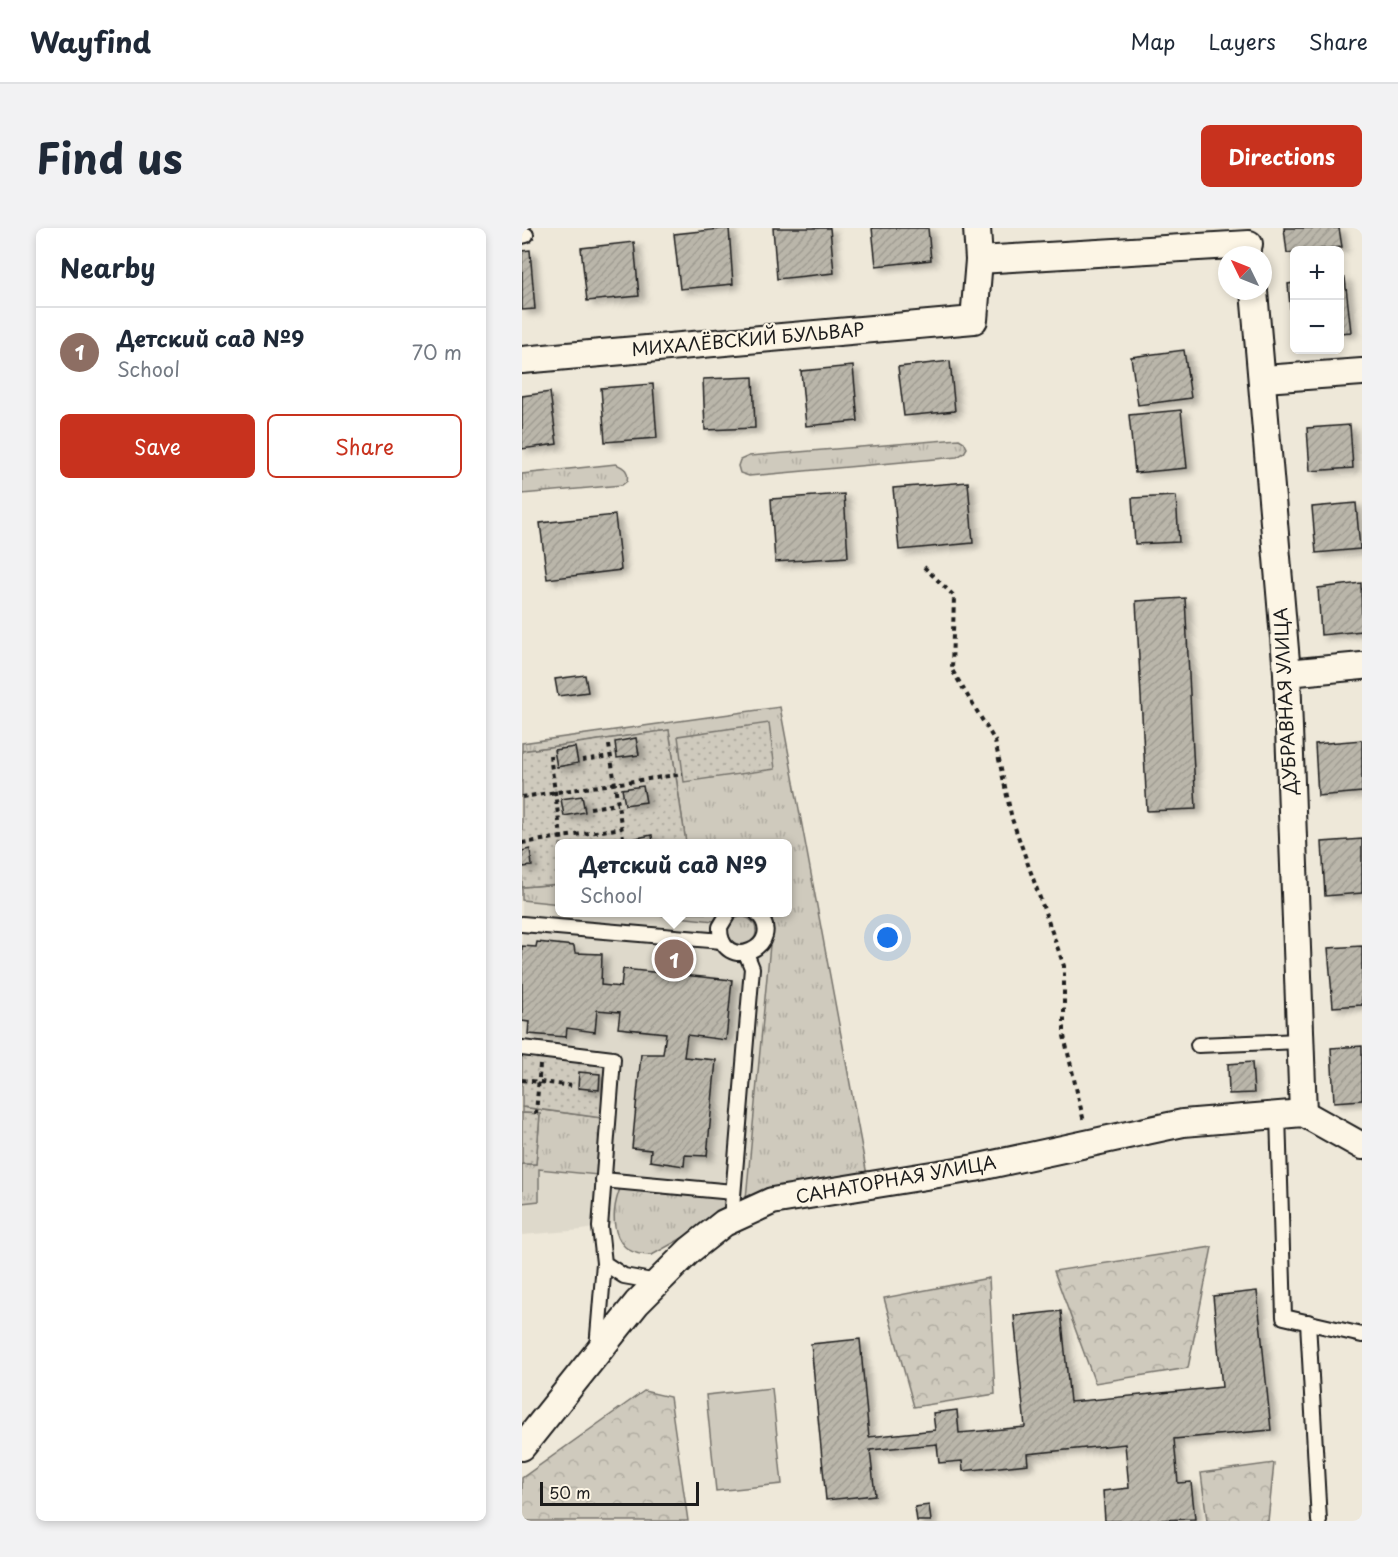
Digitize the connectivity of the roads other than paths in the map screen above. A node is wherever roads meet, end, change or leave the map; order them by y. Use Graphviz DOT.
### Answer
graph roads {
  1 [pos="977,228"];
  2 [pos="1250,242"];
  3 [pos="980,260"];
  4 [pos="1255,300"];
  5 [pos="522,360"];
  6 [pos="1362,372"];
  7 [pos="1264,378"];
  8 [pos="1362,666"];
  9 [pos="1287,673"];
  10 [pos="726,917"];
  11 [pos="760,917"];
  12 [pos="522,924"];
  13 [pos="722,941"];
  14 [pos="746,953"];
  15 [pos="1300,1041"];
  16 [pos="1198,1045"];
  17 [pos="522,1048"];
  18 [pos="1290,1114"];
  19 [pos="1362,1146"];
  20 [pos="603,1180"];
  21 [pos="733,1192"];
  22 [pos="731,1220"];
  23 [pos="604,1263"];
  24 [pos="657,1282"];
  25 [pos="1308,1322"];
  26 [pos="1362,1335"];
  27 [pos="597,1354"];
  28 [pos="522,1447"];
  29 [pos="1319,1521"];
  1 -- 3 [label="street"];
  2 -- 3 [label="street"];
  3 -- 5 [label="street, МИХАЛЁВСКИЙ БУЛЬВАР"];
  4 -- 7 [label="street, ДУБРАВНАЯ УЛИЦА"];
  6 -- 7 [label="street"];
  7 -- 9 [label="street, ДУБРАВНАЯ УЛИЦА"];
  8 -- 9 [label="street"];
  9 -- 15 [label="street, ДУБРАВНАЯ УЛИЦА"];
  10 -- 13 [label="lane"];
  11 -- 14 [label="lane"];
  12 -- 13 [label="lane"];
  13 -- 14 [label="lane"];
  14 -- 21 [label="lane"];
  15 -- 16 [label="lane"];
  15 -- 18 [label="street, ДУБРАВНАЯ УЛИЦА"];
  17 -- 20 [label="lane"];
  18 -- 19 [label="street"];
  18 -- 22 [label="street, САНАТОРНАЯ УЛИЦА"];
  18 -- 25 [label="lane"];
  20 -- 21 [label="lane"];
  20 -- 23 [label="lane"];
  21 -- 22 [label="lane"];
  22 -- 24 [label="street, САНАТОРНАЯ УЛИЦА"];
  23 -- 24 [label="lane"];
  23 -- 27 [label="lane"];
  24 -- 27 [label="street, САНАТОРНАЯ УЛИЦА"];
  25 -- 26 [label="lane"];
  25 -- 29 [label="lane"];
  27 -- 28 [label="street, САНАТОРНАЯ УЛИЦА"];
}
